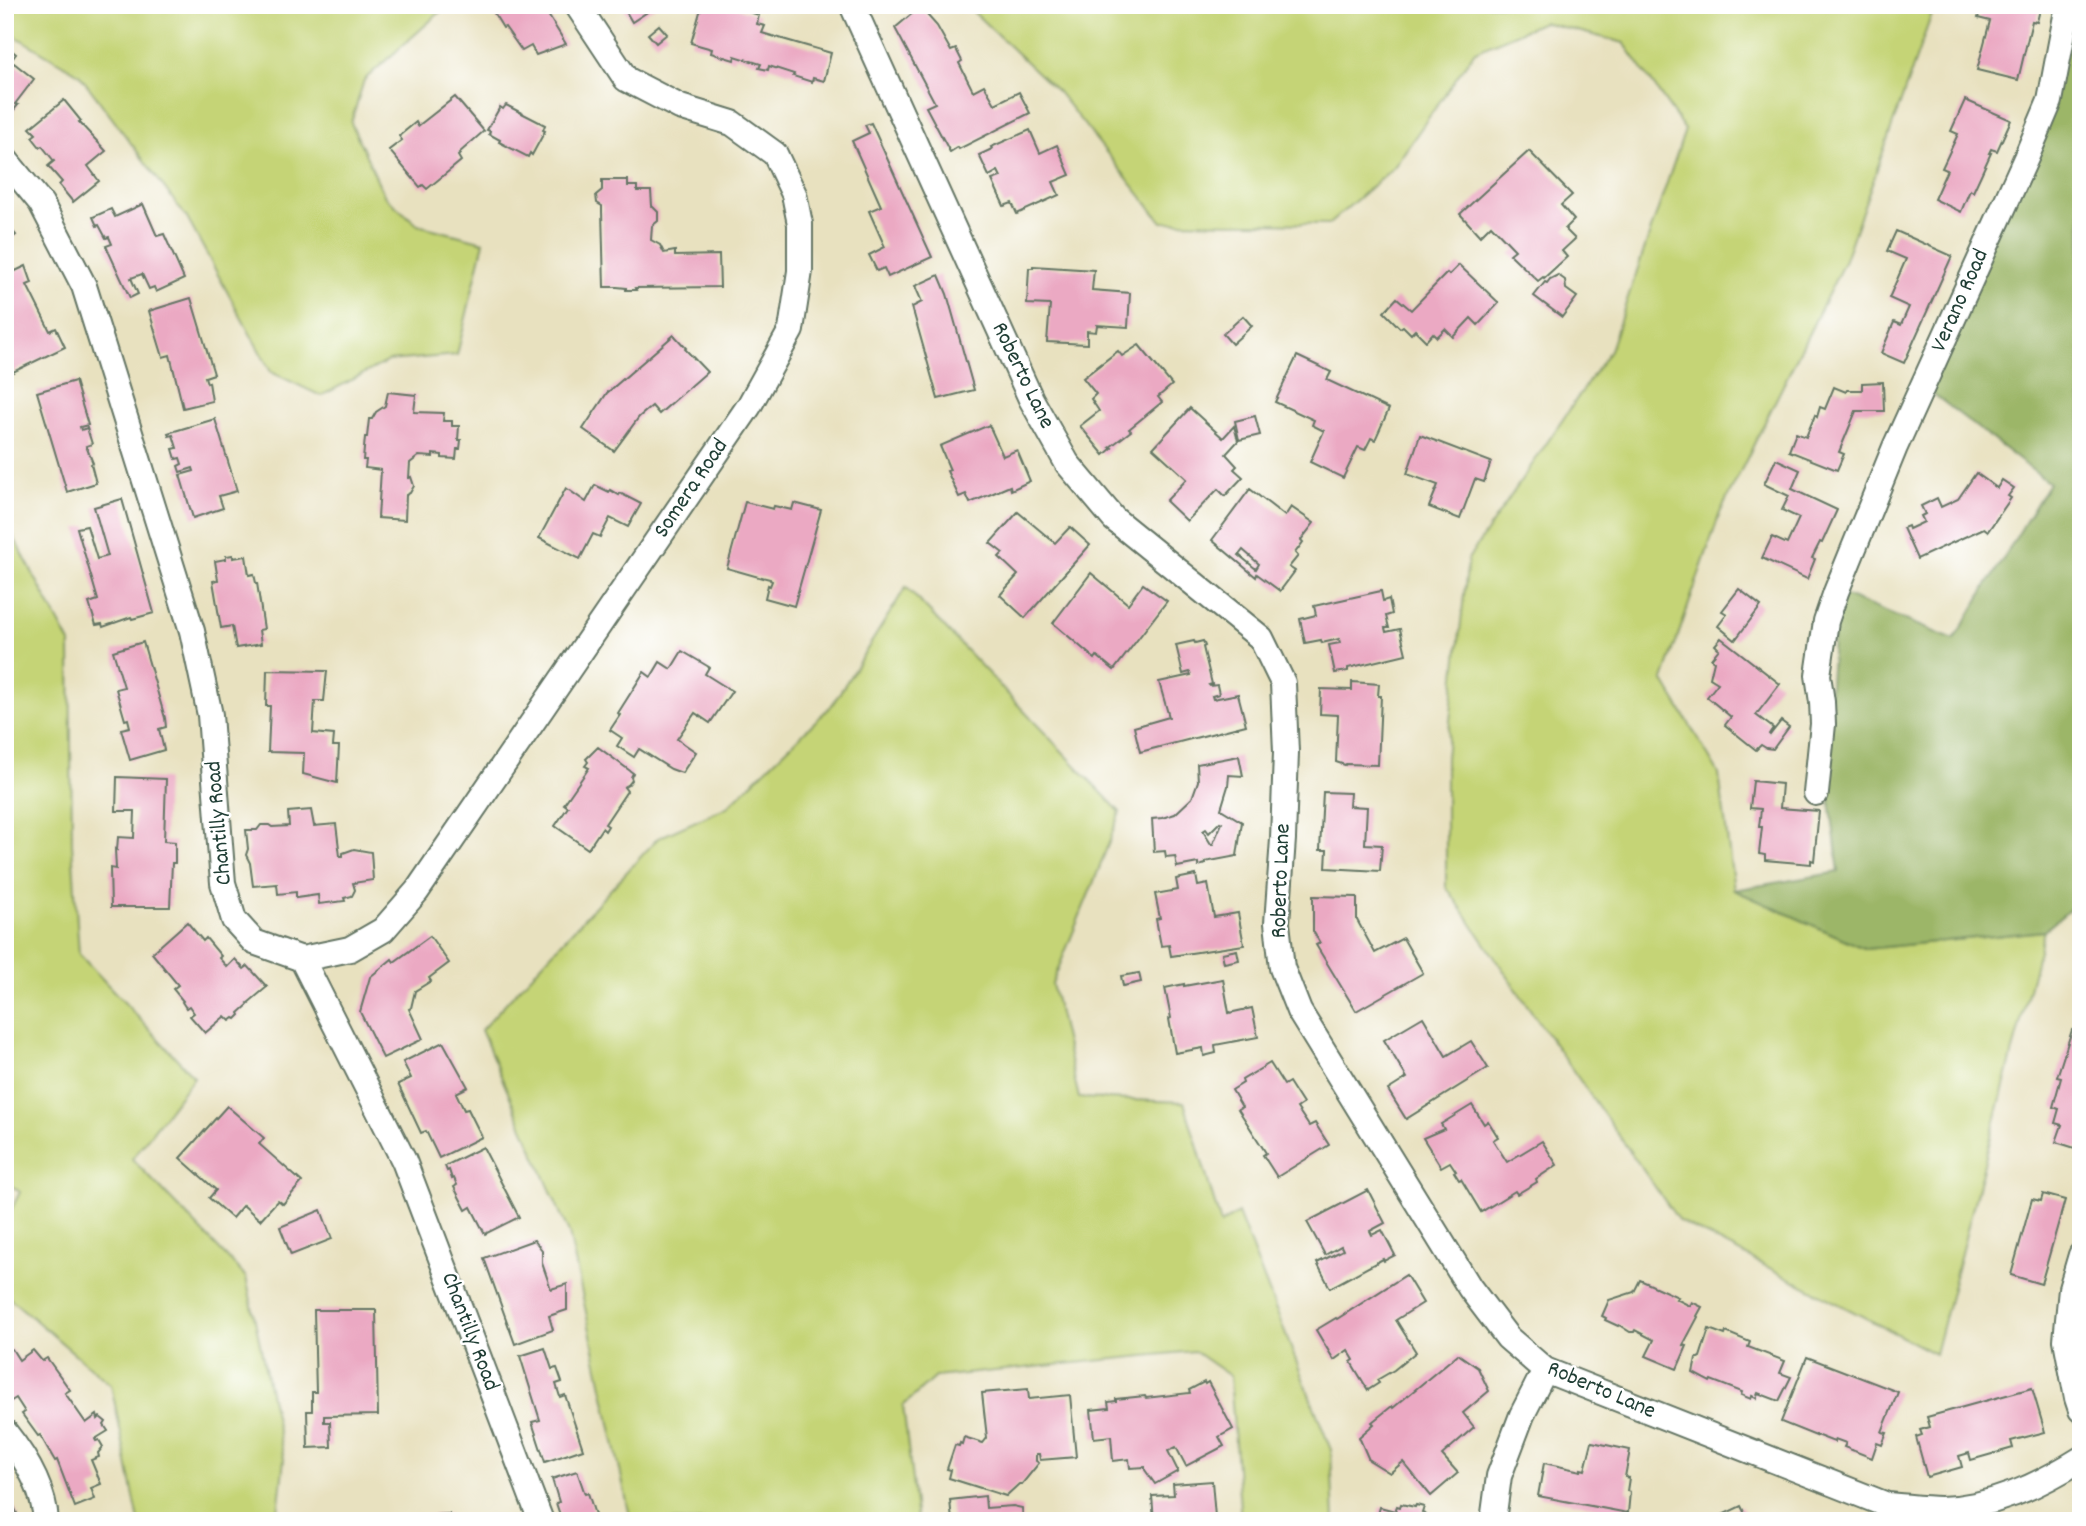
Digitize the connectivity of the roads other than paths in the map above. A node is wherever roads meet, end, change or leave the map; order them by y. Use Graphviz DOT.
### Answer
graph roads {
  1 [pos="577,5"];
  2 [pos="852,5"];
  3 [pos="2070,5"];
  4 [pos="5,159"];
  5 [pos="1816,793"];
  6 [pos="302,960"];
  7 [pos="2081,1255"];
  8 [pos="1545,1370"];
  9 [pos="2081,1410"];
  10 [pos="5,1432"];
  11 [pos="2081,1459"];
  12 [pos="1885,1513"];
  13 [pos="46,1521"];
  14 [pos="541,1521"];
  15 [pos="1493,1521"];
  1 -- 6 [label="street, Somera Road"];
  2 -- 8 [label="street, Roberto Lane"];
  3 -- 5 [label="street, Verano Road"];
  4 -- 6 [label="street, Chantilly Road"];
  6 -- 14 [label="street, Chantilly Road"];
  7 -- 9 [label="street"];
  8 -- 12 [label="street, Roberto Lane"];
  8 -- 15 [label="street"];
  10 -- 13 [label="street"];
  11 -- 12 [label="street, Roberto Lane"];
}
